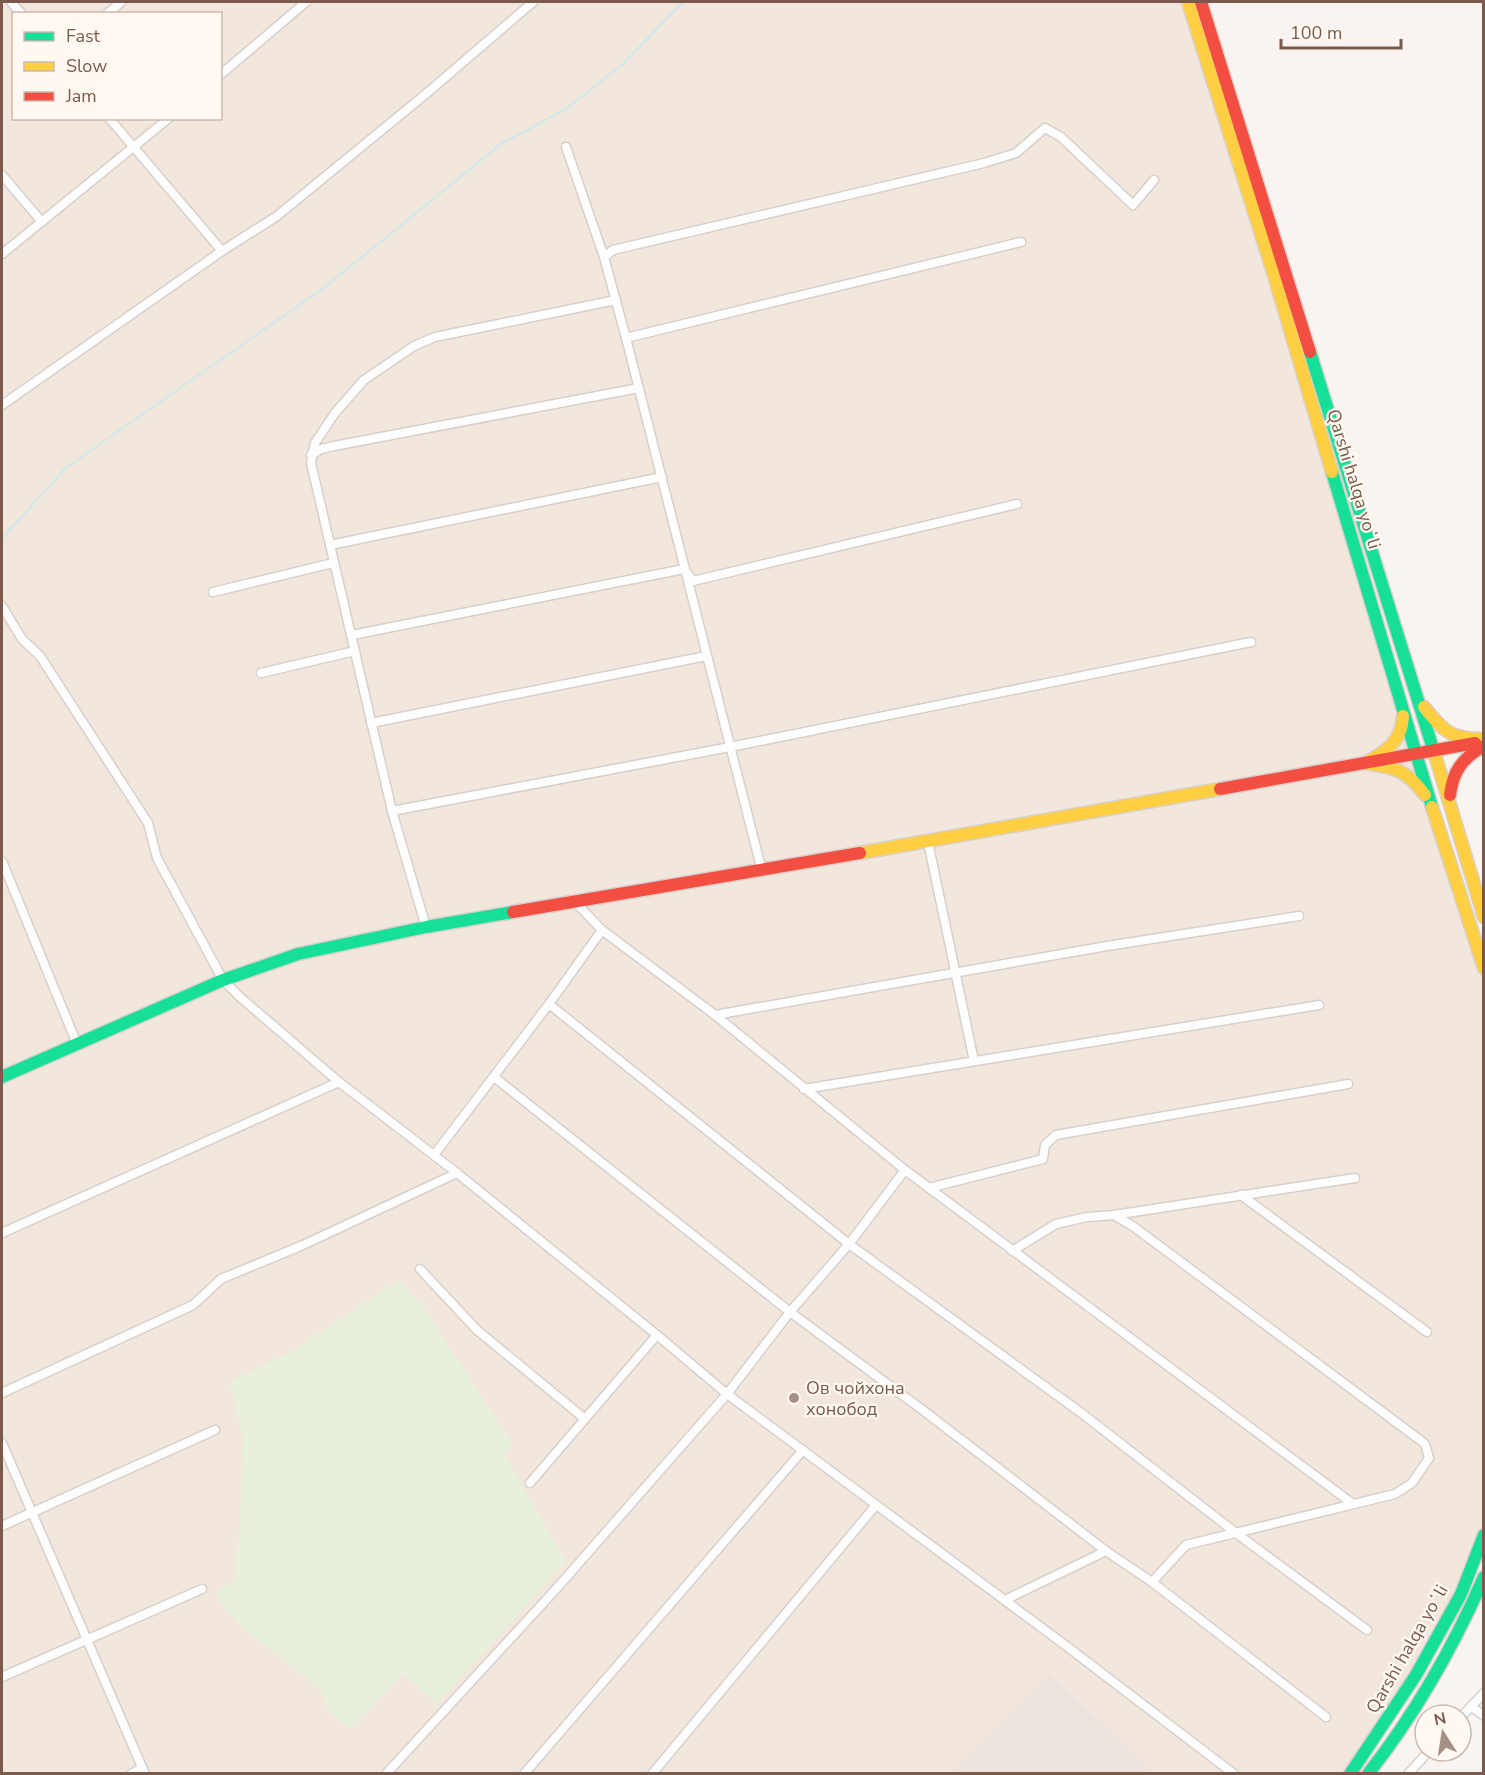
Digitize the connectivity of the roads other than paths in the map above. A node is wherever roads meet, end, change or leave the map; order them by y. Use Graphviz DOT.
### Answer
graph roads {
  1 [pos="121,2"];
  2 [pos="306,2"];
  3 [pos="533,2"];
  4 [pos="1188,2"];
  5 [pos="1201,2"];
  6 [pos="109,12"];
  7 [pos="222,73"];
  8 [pos="111,120"];
  9 [pos="167,120"];
  10 [pos="566,147"];
  11 [pos="134,149"];
  12 [pos="2,175"];
  13 [pos="1154,180"];
  14 [pos="1251,185"];
  15 [pos="42,222"];
  16 [pos="1021,242"];
  17 [pos="222,251"];
  18 [pos="2,254"];
  19 [pos="604,257"];
  20 [pos="616,300"];
  21 [pos="626,338"];
  22 [pos="639,388"];
  23 [pos="2,405"];
  24 [pos="311,454"];
  25 [pos="662,477"];
  26 [pos="1017,504"];
  27 [pos="330,545"];
  28 [pos="333,563"];
  29 [pos="684,569"];
  30 [pos="213,592"];
  31 [pos="2,606"];
  32 [pos="352,634"];
  33 [pos="1251,642"];
  34 [pos="355,651"];
  35 [pos="706,656"];
  36 [pos="261,673"];
  37 [pos="1418,697"];
  38 [pos="1401,698"];
  39 [pos="371,723"];
  40 [pos="1484,740"];
  41 [pos="1484,746"];
  42 [pos="730,747"];
  43 [pos="1434,751"];
  44 [pos="1417,754"];
  45 [pos="1365,763"];
  46 [pos="1449,804"];
  47 [pos="392,811"];
  48 [pos="1435,818"];
  49 [pos="928,842"];
  50 [pos="2,861"];
  51 [pos="762,871"];
  52 [pos="576,903"];
  53 [pos="1299,916"];
  54 [pos="1484,917"];
  55 [pos="426,927"];
  56 [pos="602,930"];
  57 [pos="1484,968"];
  58 [pos="955,972"];
  59 [pos="223,980"];
  60 [pos="549,1004"];
  61 [pos="1318,1005"];
  62 [pos="716,1015"];
  63 [pos="76,1044"];
  64 [pos="974,1061"];
  65 [pos="2,1077"];
  66 [pos="494,1077"];
  67 [pos="339,1082"];
  68 [pos="1348,1084"];
  69 [pos="804,1089"];
  70 [pos="434,1155"];
  71 [pos="905,1170"];
  72 [pos="457,1173"];
  73 [pos="1355,1178"];
  74 [pos="929,1188"];
  75 [pos="1241,1195"];
  76 [pos="1114,1215"];
  77 [pos="2,1233"];
  78 [pos="849,1244"];
  79 [pos="1012,1251"];
  80 [pos="420,1269"];
  81 [pos="790,1312"];
  82 [pos="1427,1332"];
  83 [pos="657,1335"];
  84 [pos="2,1393"];
  85 [pos="727,1394"];
  86 [pos="585,1419"];
  87 [pos="215,1430"];
  88 [pos="2,1443"];
  89 [pos="803,1450"];
  90 [pos="530,1483"];
  91 [pos="876,1504"];
  92 [pos="1353,1504"];
  93 [pos="31,1513"];
  94 [pos="2,1526"];
  95 [pos="1236,1533"];
  96 [pos="1484,1535"];
  97 [pos="1106,1551"];
  98 [pos="1484,1577"];
  99 [pos="1152,1582"];
  100 [pos="202,1589"];
  101 [pos="1005,1600"];
  102 [pos="1367,1630"];
  103 [pos="86,1639"];
  104 [pos="2,1677"];
  105 [pos="1484,1693"];
  106 [pos="1473,1704"];
  107 [pos="1326,1717"];
  108 [pos="143,1771"];
  109 [pos="131,1773"];
  110 [pos="386,1773"];
  111 [pos="524,1773"];
  112 [pos="652,1773"];
  113 [pos="1234,1773"];
  114 [pos="1350,1773"];
  115 [pos="1368,1773"];
  1 -- 6 [label="street"];
  2 -- 7 [label="street"];
  3 -- 17 [label="street"];
  4 -- 14 [label="main road, Qarshi halqa yoʻli"];
  5 -- 14 [label="main road, Qarshi halqa yoʻli"];
  8 -- 11 [label="street"];
  9 -- 11 [label="street"];
  10 -- 19 [label="street"];
  11 -- 15 [label="street"];
  11 -- 17 [label="street"];
  12 -- 15 [label="street"];
  13 -- 19 [label="street"];
  14 -- 37 [label="main road, Qarshi halqa yoʻli"];
  14 -- 38 [label="main road, Qarshi halqa yoʻli"];
  15 -- 18 [label="street"];
  16 -- 21 [label="street"];
  17 -- 23 [label="street"];
  19 -- 20 [label="street"];
  20 -- 21 [label="street"];
  20 -- 24 [label="street"];
  21 -- 22 [label="street"];
  22 -- 24 [label="street"];
  22 -- 25 [label="street"];
  24 -- 27 [label="street"];
  25 -- 27 [label="street"];
  25 -- 29 [label="street"];
  26 -- 29 [label="street"];
  27 -- 28 [label="street"];
  28 -- 30 [label="street"];
  28 -- 32 [label="street"];
  29 -- 32 [label="street"];
  29 -- 35 [label="street"];
  31 -- 59 [label="street"];
  32 -- 34 [label="street"];
  33 -- 42 [label="street"];
  34 -- 36 [label="street"];
  34 -- 39 [label="street"];
  35 -- 39 [label="street"];
  35 -- 42 [label="street"];
  37 -- 40 [label="main road"];
  37 -- 43 [label="main road, Qarshi halqa yoʻli"];
  38 -- 44 [label="main road, Qarshi halqa yoʻli"];
  38 -- 45 [label="main road"];
  39 -- 47 [label="street"];
  40 -- 43 [label="main road"];
  41 -- 46 [label="main road"];
  42 -- 47 [label="street"];
  42 -- 51 [label="street"];
  43 -- 44 [label="main road"];
  43 -- 46 [label="main road, Qarshi halqa yoʻli"];
  44 -- 45 [label="main road"];
  44 -- 48 [label="main road, Qarshi halqa yoʻli"];
  45 -- 48 [label="main road"];
  45 -- 49 [label="main road"];
  46 -- 54 [label="main road, Qarshi halqa yoʻli"];
  47 -- 55 [label="street"];
  48 -- 57 [label="main road, Qarshi halqa yoʻli"];
  49 -- 51 [label="main road"];
  49 -- 58 [label="street"];
  50 -- 63 [label="street"];
  51 -- 52 [label="main road"];
  52 -- 55 [label="main road"];
  52 -- 56 [label="street"];
  53 -- 58 [label="street"];
  55 -- 59 [label="main road"];
  56 -- 60 [label="street"];
  56 -- 62 [label="street"];
  58 -- 62 [label="street"];
  58 -- 64 [label="street"];
  59 -- 63 [label="main road"];
  59 -- 67 [label="street"];
  60 -- 66 [label="street"];
  60 -- 78 [label="street"];
  61 -- 64 [label="street"];
  62 -- 69 [label="street"];
  63 -- 65 [label="main road"];
  64 -- 69 [label="street"];
  66 -- 70 [label="street"];
  66 -- 81 [label="street"];
  67 -- 70 [label="street"];
  67 -- 77 [label="street"];
  68 -- 74 [label="street"];
  69 -- 71 [label="street"];
  70 -- 72 [label="street"];
  71 -- 74 [label="street"];
  71 -- 78 [label="street"];
  72 -- 83 [label="street"];
  72 -- 84 [label="street"];
  73 -- 75 [label="street"];
  74 -- 79 [label="street"];
  75 -- 76 [label="street"];
  75 -- 82 [label="street"];
  76 -- 79 [label="street"];
  76 -- 92 [label="street"];
  78 -- 81 [label="street"];
  78 -- 95 [label="street"];
  79 -- 92 [label="street"];
  80 -- 86 [label="street"];
  81 -- 85 [label="street"];
  81 -- 97 [label="street"];
  83 -- 85 [label="street"];
  83 -- 86 [label="street"];
  85 -- 89 [label="street"];
  85 -- 110 [label="street"];
  86 -- 90 [label="street"];
  87 -- 93 [label="street"];
  88 -- 93 [label="street"];
  89 -- 91 [label="street"];
  89 -- 111 [label="street"];
  91 -- 101 [label="street"];
  91 -- 112 [label="street"];
  92 -- 95 [label="street"];
  93 -- 94 [label="street"];
  93 -- 103 [label="street"];
  95 -- 99 [label="street"];
  95 -- 102 [label="street"];
  96 -- 114 [label="main road, Qarshi halqa yoʻli"];
  97 -- 99 [label="street"];
  97 -- 101 [label="street"];
  98 -- 115 [label="main road, Qarshi halqa yoʻli"];
  99 -- 107 [label="street"];
  100 -- 103 [label="street"];
  101 -- 113 [label="street"];
  103 -- 104 [label="street"];
  103 -- 108 [label="street"];
  105 -- 106 [label="street"];
  108 -- 109 [label="street"];
}
